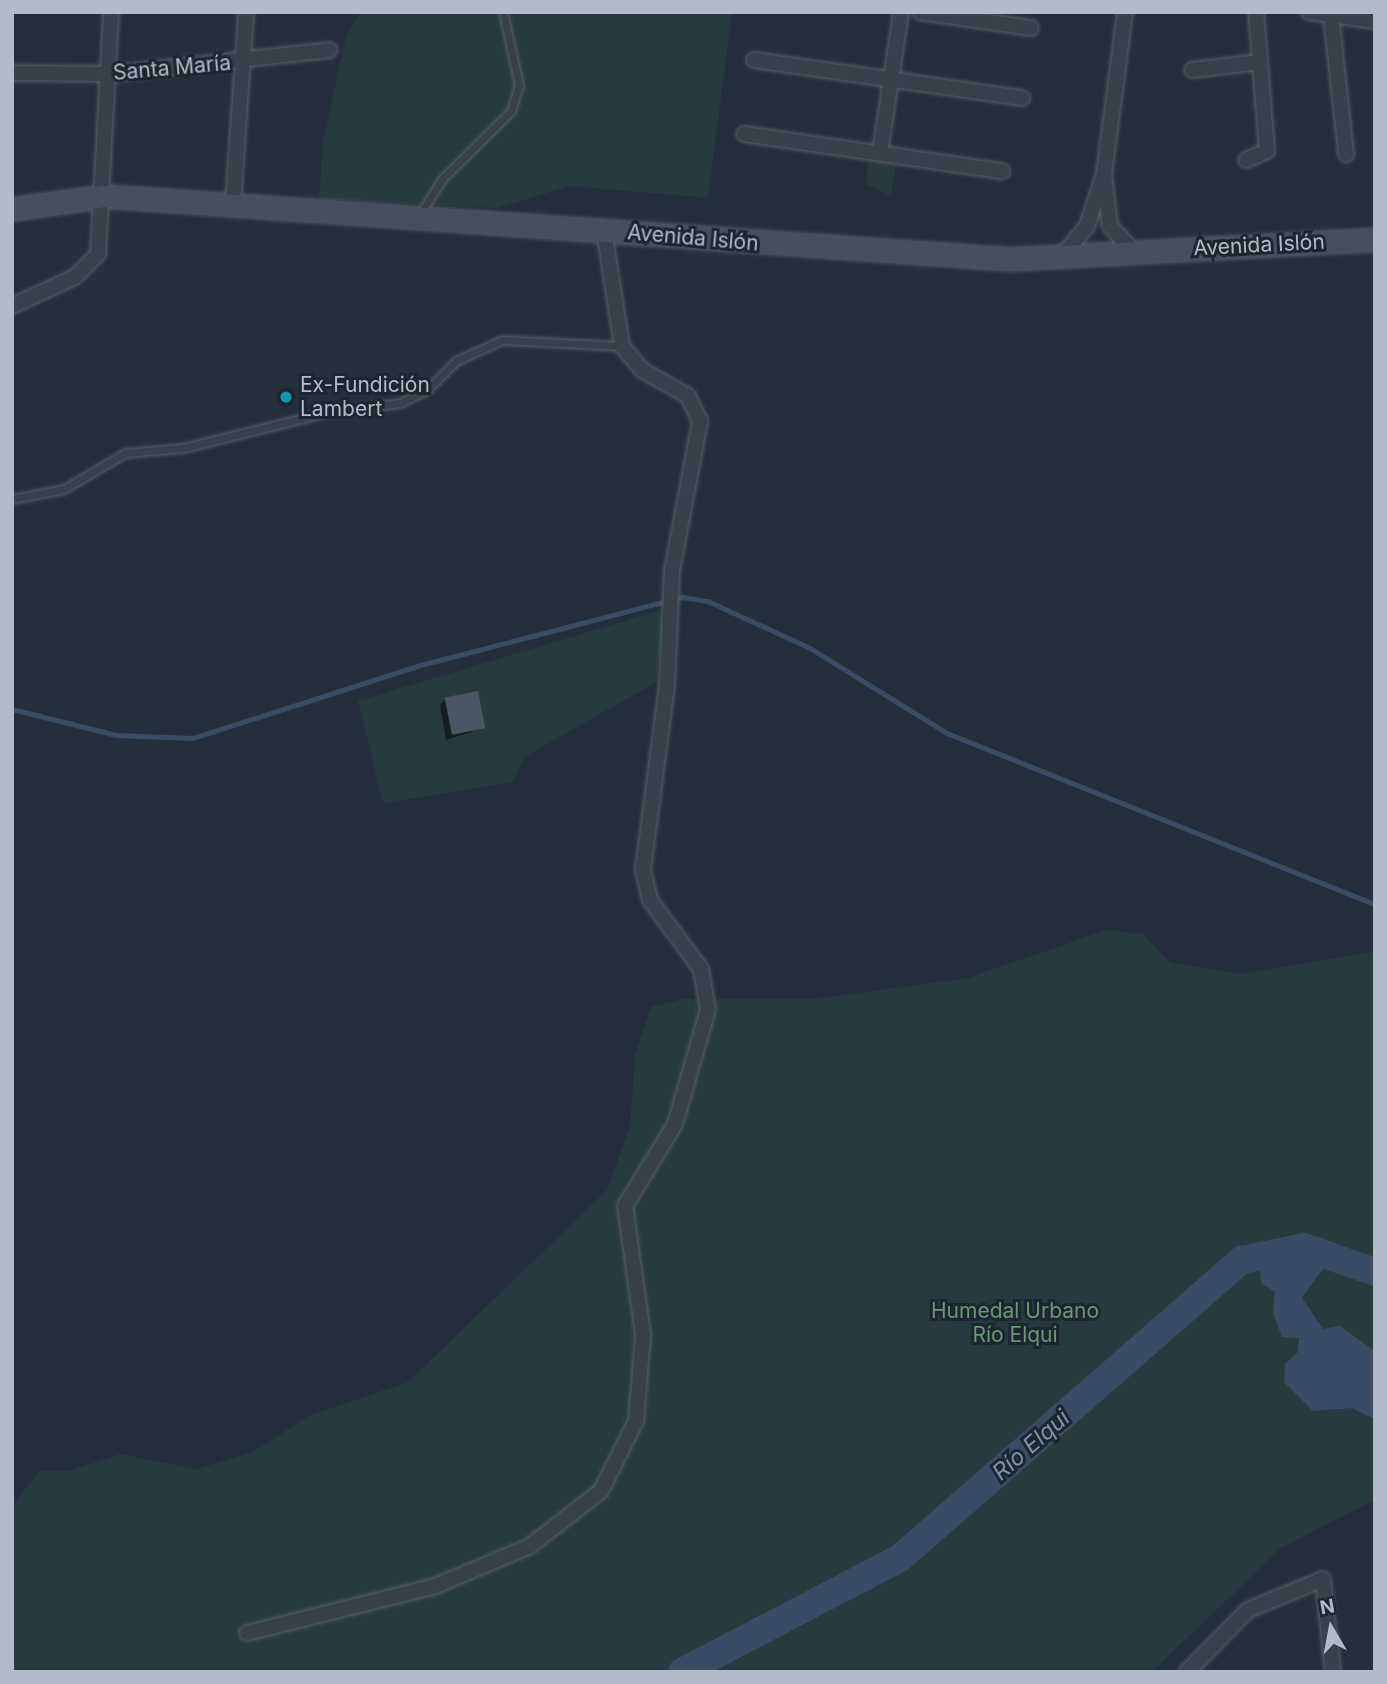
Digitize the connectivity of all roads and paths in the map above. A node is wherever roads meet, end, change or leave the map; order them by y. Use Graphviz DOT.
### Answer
graph roads {
  1 [pos="111,12"];
  2 [pos="246,12"];
  3 [pos="503,12"];
  4 [pos="901,12"];
  5 [pos="920,12"];
  6 [pos="1125,12"];
  7 [pos="1256,12"];
  8 [pos="1309,12"];
  9 [pos="1331,15"];
  10 [pos="1375,21"];
  11 [pos="1031,28"];
  12 [pos="331,50"];
  13 [pos="754,60"];
  14 [pos="241,62"];
  15 [pos="1260,62"];
  16 [pos="1192,70"];
  17 [pos="12,73"];
  18 [pos="110,74"];
  19 [pos="891,80"];
  20 [pos="1022,99"];
  21 [pos="744,134"];
  22 [pos="880,153"];
  23 [pos="1346,154"];
  24 [pos="1246,160"];
  25 [pos="1002,171"];
  26 [pos="1104,174"];
  27 [pos="105,196"];
  28 [pos="233,204"];
  29 [pos="12,209"];
  30 [pos="417,217"];
  31 [pos="604,230"];
  32 [pos="1375,239"];
  33 [pos="1136,254"];
  34 [pos="1061,258"];
  35 [pos="12,306"];
  36 [pos="622,346"];
  37 [pos="12,499"];
  38 [pos="247,1633"];
  39 [pos="1187,1672"];
  40 [pos="1333,1672"];
  1 -- 18 [label="street"];
  2 -- 14 [label="street"];
  3 -- 30 [label="lane"];
  4 -- 19 [label="street"];
  5 -- 11 [label="street"];
  6 -- 26 [label="street"];
  7 -- 15 [label="street"];
  8 -- 9 [label="street"];
  9 -- 10 [label="street"];
  9 -- 23 [label="street"];
  12 -- 14 [label="street, Santa María"];
  13 -- 19 [label="street"];
  14 -- 18 [label="street, Santa María"];
  14 -- 28 [label="street"];
  15 -- 16 [label="street"];
  15 -- 24 [label="street"];
  17 -- 18 [label="street, Santa María"];
  18 -- 27 [label="street"];
  19 -- 20 [label="street"];
  19 -- 22 [label="street"];
  21 -- 22 [label="street"];
  22 -- 25 [label="street"];
  26 -- 33 [label="street"];
  26 -- 34 [label="street"];
  27 -- 28 [label="main road, Avenida Islón"];
  27 -- 29 [label="main road, Avenida Islón"];
  27 -- 35 [label="street"];
  28 -- 30 [label="main road, Avenida Islón"];
  30 -- 31 [label="main road, Avenida Islón"];
  31 -- 34 [label="main road, Avenida Islón"];
  31 -- 36 [label="street"];
  32 -- 33 [label="main road, Avenida Islón"];
  33 -- 34 [label="main road, Avenida Islón"];
  36 -- 37 [label="lane"];
  36 -- 38 [label="street"];
  39 -- 40 [label="street"];
}
